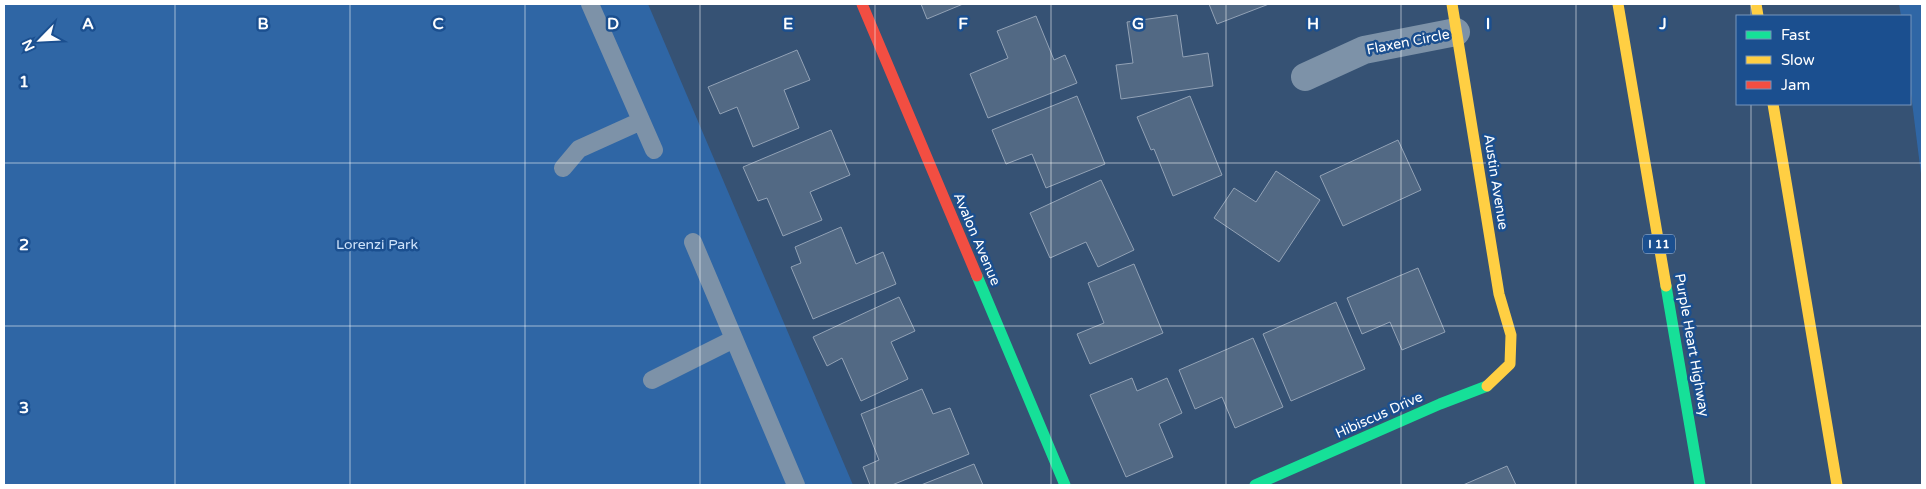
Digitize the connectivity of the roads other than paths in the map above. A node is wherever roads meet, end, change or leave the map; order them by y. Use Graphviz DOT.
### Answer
graph roads {
  1 [pos="590,4"];
  2 [pos="862,4"];
  3 [pos="1452,4"];
  4 [pos="1618,4"];
  5 [pos="1456,32"];
  6 [pos="1305,77"];
  7 [pos="1773,105"];
  8 [pos="641,121"];
  9 [pos="654,150"];
  10 [pos="563,168"];
  11 [pos="693,242"];
  12 [pos="734,339"];
  13 [pos="1510,364"];
  14 [pos="652,380"];
  15 [pos="796,485"];
  16 [pos="1065,485"];
  17 [pos="1255,485"];
  18 [pos="1700,485"];
  19 [pos="1837,485"];
  1 -- 8 [label="lane"];
  2 -- 16 [label="main road, Avalon Avenue"];
  3 -- 5 [label="main road, Austin Avenue"];
  4 -- 18 [label="main road, Purple Heart Highway / I 11"];
  5 -- 6 [label="street, Flaxen Circle"];
  5 -- 13 [label="main road, Austin Avenue"];
  7 -- 19 [label="main road"];
  8 -- 9 [label="lane"];
  8 -- 10 [label="lane"];
  11 -- 12 [label="lane"];
  12 -- 14 [label="lane"];
  12 -- 15 [label="lane"];
  13 -- 17 [label="main road, Hibiscus Drive"];
}
